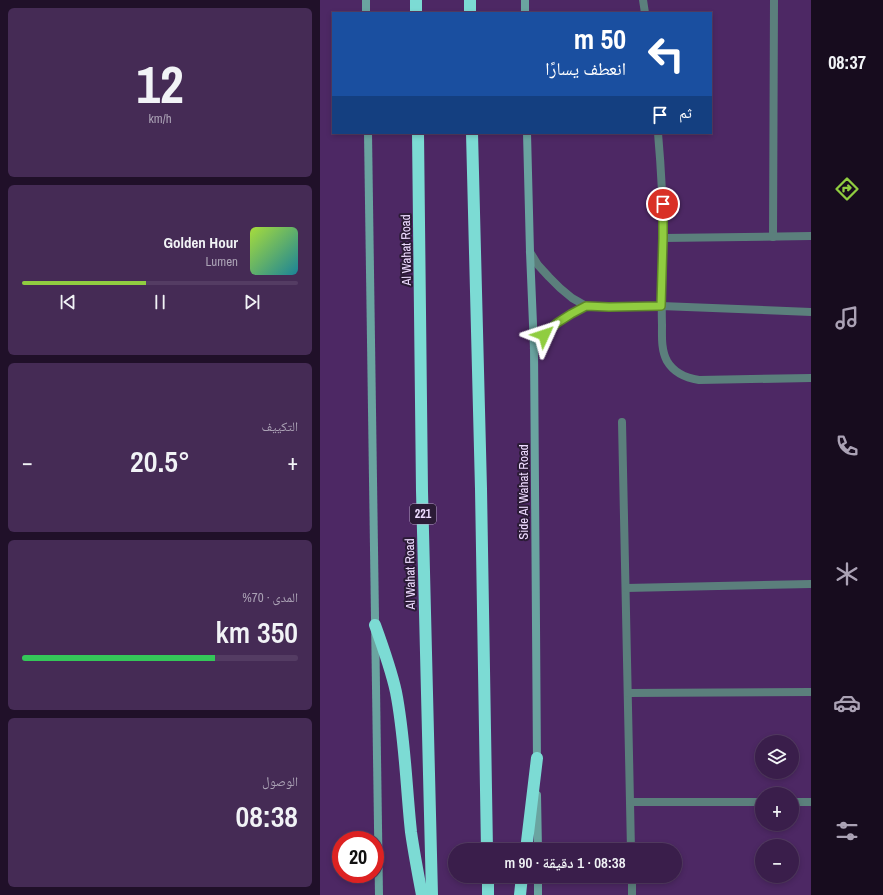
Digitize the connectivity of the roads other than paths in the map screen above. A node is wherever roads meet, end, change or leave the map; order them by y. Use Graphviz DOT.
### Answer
graph roads {
  1 [pos="366,0"];
  2 [pos="416,0"];
  3 [pos="470,0"];
  4 [pos="525,0"];
  5 [pos="643,0"];
  6 [pos="774,0"];
  7 [pos="366,12"];
  8 [pos="416,12"];
  9 [pos="470,12"];
  10 [pos="525,12"];
  11 [pos="645,12"];
  12 [pos="368,134"];
  13 [pos="418,134"];
  14 [pos="472,134"];
  15 [pos="527,134"];
  16 [pos="658,134"];
  17 [pos="811,236"];
  18 [pos="773,237"];
  19 [pos="663,238"];
  20 [pos="530,252"];
  21 [pos="586,306"];
  22 [pos="661,306"];
  23 [pos="811,312"];
  24 [pos="534,348"];
  25 [pos="811,378"];
  26 [pos="622,422"];
  27 [pos="811,584"];
  28 [pos="626,588"];
  29 [pos="375,625"];
  30 [pos="811,692"];
  31 [pos="628,693"];
  32 [pos="537,758"];
  33 [pos="630,802"];
  34 [pos="755,802"];
  35 [pos="799,802"];
  36 [pos="811,802"];
  37 [pos="487,843"];
  38 [pos="527,843"];
  39 [pos="538,843"];
  40 [pos="632,843"];
  41 [pos="488,883"];
  42 [pos="521,883"];
  43 [pos="538,883"];
  44 [pos="632,883"];
  45 [pos="379,895"];
  46 [pos="422,895"];
  47 [pos="432,895"];
  48 [pos="488,895"];
  49 [pos="520,895"];
  50 [pos="538,895"];
  51 [pos="632,895"];
  1 -- 7 [label="street"];
  2 -- 8 [label="highway"];
  3 -- 9 [label="highway"];
  4 -- 10 [label="street"];
  5 -- 11 [label="lane"];
  6 -- 18 [label="lane"];
  12 -- 29 [label="street"];
  13 -- 47 [label="highway, Al Wahat Road / 221"];
  14 -- 37 [label="highway"];
  15 -- 20 [label="street, Side Al Wahat Road"];
  16 -- 19 [label="lane"];
  17 -- 18 [label="lane"];
  18 -- 19 [label="lane"];
  19 -- 22 [label="lane"];
  20 -- 21 [label="lane"];
  20 -- 24 [label="street, Side Al Wahat Road"];
  21 -- 22 [label="lane"];
  21 -- 24 [label="lane"];
  22 -- 23 [label="lane"];
  22 -- 25 [label="lane"];
  24 -- 32 [label="street, Side Al Wahat Road"];
  26 -- 28 [label="lane"];
  27 -- 28 [label="lane"];
  28 -- 31 [label="lane"];
  29 -- 45 [label="street"];
  29 -- 46 [label="highway"];
  30 -- 31 [label="lane"];
  31 -- 33 [label="lane"];
  32 -- 38 [label="highway"];
  32 -- 39 [label="street, Side Al Wahat Road"];
  33 -- 34 [label="lane"];
  33 -- 40 [label="lane"];
  35 -- 36 [label="lane"];
  41 -- 48 [label="highway"];
  42 -- 49 [label="highway"];
  43 -- 50 [label="street"];
  44 -- 51 [label="lane"];
}
